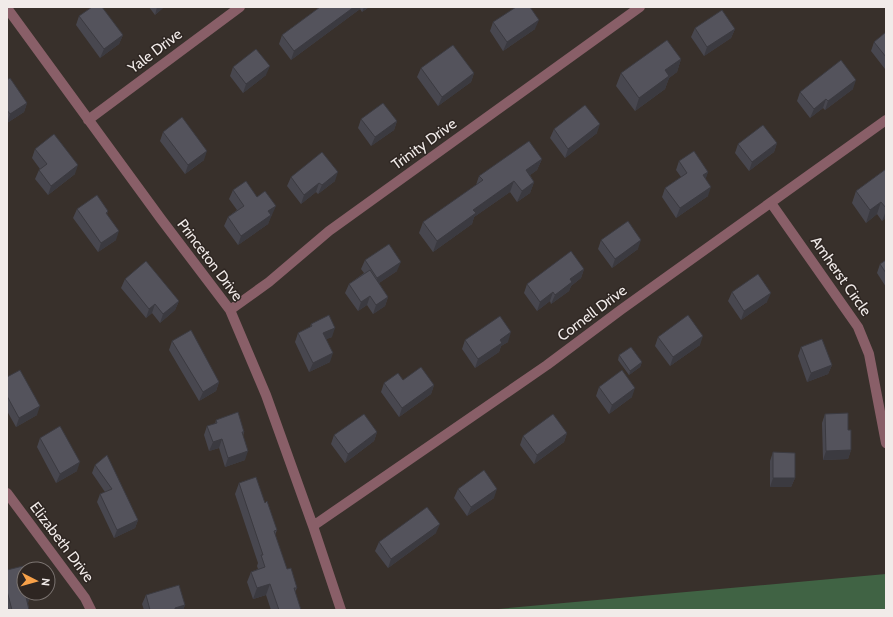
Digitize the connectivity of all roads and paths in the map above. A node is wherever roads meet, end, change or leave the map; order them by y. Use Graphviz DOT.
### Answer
graph roads {
  1 [pos="240,7"];
  2 [pos="640,7"];
  3 [pos="7,8"];
  4 [pos="88,120"];
  5 [pos="886,120"];
  6 [pos="771,203"];
  7 [pos="230,310"];
  8 [pos="886,443"];
  9 [pos="7,493"];
  10 [pos="313,526"];
  11 [pos="91,610"];
  12 [pos="341,610"];
  1 -- 4 [label="street, Yale Drive"];
  2 -- 7 [label="street, Trinity Drive"];
  3 -- 4 [label="street, Princeton Drive"];
  4 -- 7 [label="street, Princeton Drive"];
  5 -- 6 [label="street, Cornell Drive"];
  6 -- 8 [label="street, Amherst Circle"];
  6 -- 10 [label="street, Cornell Drive"];
  7 -- 10 [label="street, Princeton Drive"];
  9 -- 11 [label="street, Elizabeth Drive"];
  10 -- 12 [label="street, Princeton Drive"];
}
